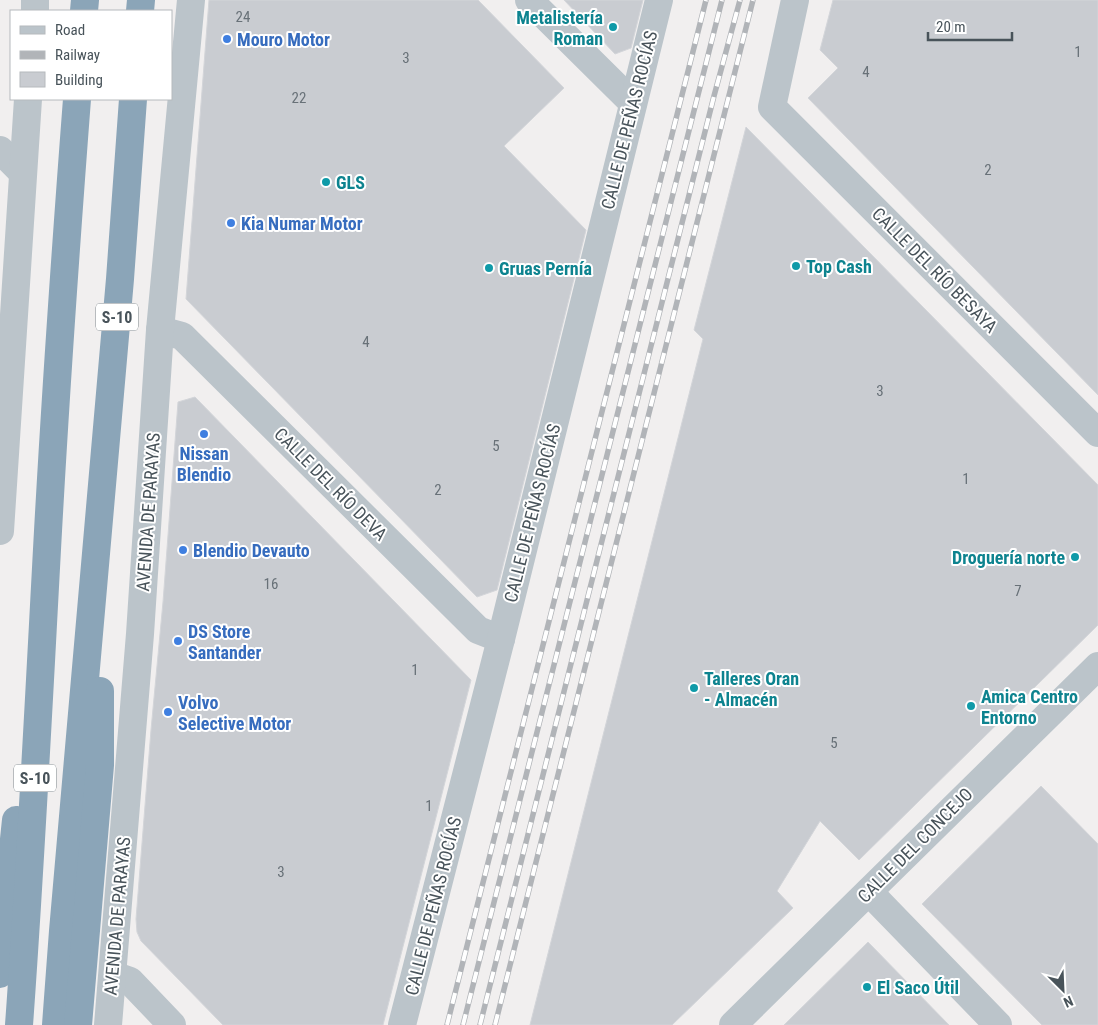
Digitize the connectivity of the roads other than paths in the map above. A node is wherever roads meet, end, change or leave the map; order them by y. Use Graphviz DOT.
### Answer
graph roads {
  1 [pos="191,0"];
  2 [pos="529,0"];
  3 [pos="659,0"];
  4 [pos="794,0"];
  5 [pos="28,100"];
  6 [pos="78,100"];
  7 [pos="133,100"];
  8 [pos="633,103"];
  9 [pos="0,150"];
  10 [pos="23,173"];
  11 [pos="160,330"];
  12 [pos="1098,433"];
  13 [pos="48,530"];
  14 [pos="0,531"];
  15 [pos="98,534"];
  16 [pos="501,639"];
  17 [pos="1098,666"];
  18 [pos="90,883"];
  19 [pos="868,892"];
  20 [pos="116,938"];
  21 [pos="0,974"];
  22 [pos="113,975"];
  23 [pos="19,1025"];
  24 [pos="56,1025"];
  25 [pos="78,1025"];
  26 [pos="108,1025"];
  27 [pos="172,1025"];
  28 [pos="402,1025"];
  29 [pos="733,1025"];
  30 [pos="998,1025"];
  1 -- 11 [label="street, AVENIDA DE PARAYAS"];
  2 -- 8 [label="street"];
  3 -- 8 [label="street, CALLE DE PEÑAS ROCÍAS"];
  4 -- 12 [label="street, CALLE DEL RÍO BESAYA"];
  5 -- 10 [label="street"];
  6 -- 13 [label="highway, S-10"];
  7 -- 15 [label="highway, S-10"];
  8 -- 16 [label="street, CALLE DE PEÑAS ROCÍAS"];
  9 -- 10 [label="street"];
  10 -- 14 [label="street"];
  11 -- 16 [label="street, CALLE DEL RÍO DEVA"];
  11 -- 20 [label="street, AVENIDA DE PARAYAS"];
  13 -- 21 [label="highway"];
  13 -- 23 [label="highway, S-10"];
  15 -- 18 [label="highway"];
  15 -- 24 [label="highway, S-10"];
  16 -- 28 [label="street, CALLE DE PEÑAS ROCÍAS"];
  17 -- 19 [label="street, CALLE DEL CONCEJO"];
  18 -- 20 [label="street"];
  18 -- 25 [label="highway"];
  19 -- 29 [label="street, CALLE DEL CONCEJO"];
  19 -- 30 [label="street"];
  20 -- 22 [label="street, AVENIDA DE PARAYAS"];
  22 -- 26 [label="street, AVENIDA DE PARAYAS"];
  22 -- 27 [label="street"];
}
